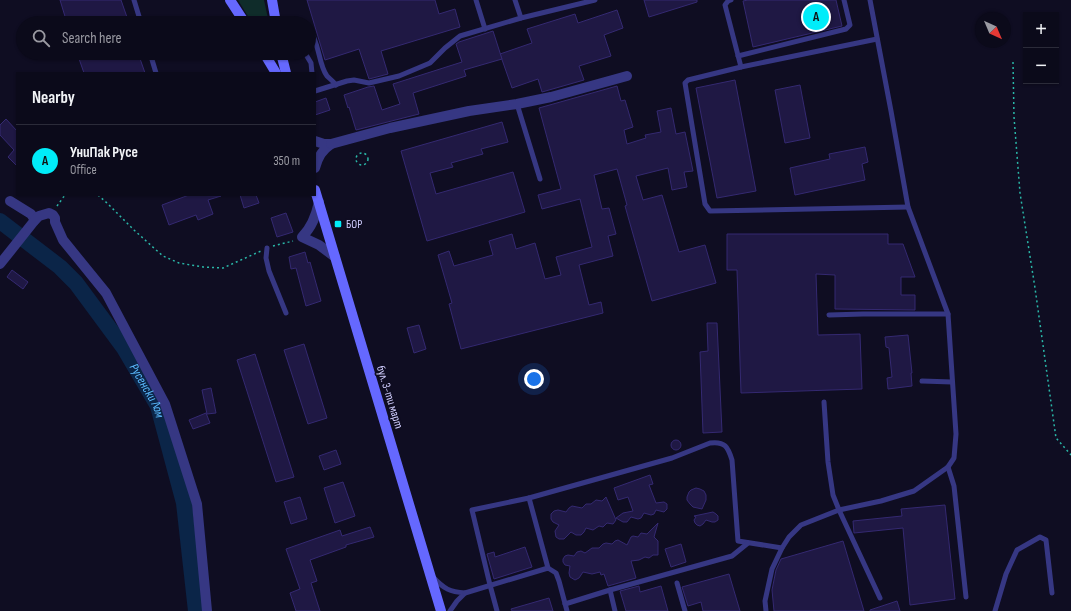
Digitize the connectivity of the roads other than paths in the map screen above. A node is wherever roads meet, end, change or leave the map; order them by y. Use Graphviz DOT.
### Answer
graph roads {
  1 [pos="134,0"];
  2 [pos="230,0"];
  3 [pos="272,0"];
  4 [pos="476,0"];
  5 [pos="515,0"];
  6 [pos="595,0"];
  7 [pos="731,0"];
  8 [pos="844,0"];
  9 [pos="870,0"];
  10 [pos="139,16"];
  11 [pos="240,16"];
  12 [pos="275,16"];
  13 [pos="521,18"];
  14 [pos="486,29"];
  15 [pos="877,39"];
  16 [pos="316,40"];
  17 [pos="738,56"];
  18 [pos="152,60"];
  19 [pos="271,60"];
  20 [pos="282,60"];
  21 [pos="309,60"];
  22 [pos="741,67"];
  23 [pos="156,72"];
  24 [pos="282,72"];
  25 [pos="283,72"];
  26 [pos="312,72"];
  27 [pos="627,76"];
  28 [pos="336,85"];
  29 [pos="316,91"];
  30 [pos="517,104"];
  31 [pos="316,141"];
  32 [pos="331,144"];
  33 [pos="316,165"];
  34 [pos="540,178"];
  35 [pos="316,193"];
  36 [pos="10,200"];
  37 [pos="319,202"];
  38 [pos="908,207"];
  39 [pos="35,220"];
  40 [pos="267,248"];
  41 [pos="335,257"];
  42 [pos="0,264"];
  43 [pos="286,313"];
  44 [pos="948,314"];
  45 [pos="829,315"];
  46 [pos="922,381"];
  47 [pos="952,382"];
  48 [pos="824,402"];
  49 [pos="948,467"];
  50 [pos="529,498"];
  51 [pos="839,510"];
  52 [pos="748,543"];
  53 [pos="782,548"];
  54 [pos="548,568"];
  55 [pos="430,573"];
  56 [pos="677,583"];
  57 [pos="490,585"];
  58 [pos="610,590"];
  59 [pos="465,593"];
  60 [pos="1052,593"];
  61 [pos="966,597"];
  62 [pos="880,598"];
  63 [pos="565,604"];
  64 [pos="207,611"];
  65 [pos="441,611"];
  66 [pos="450,611"];
  67 [pos="497,611"];
  68 [pos="567,611"];
  69 [pos="615,611"];
  70 [pos="685,611"];
  71 [pos="766,611"];
  72 [pos="995,611"];
  1 -- 10 [label="lane"];
  2 -- 11 [label="main road"];
  3 -- 12 [label="main road"];
  4 -- 14 [label="lane"];
  5 -- 13 [label="lane"];
  6 -- 13 [label="lane"];
  7 -- 17 [label="lane"];
  8 -- 17 [label="lane"];
  9 -- 15 [label="lane"];
  13 -- 14 [label="lane"];
  14 -- 28 [label="lane"];
  15 -- 22 [label="lane"];
  15 -- 38 [label="lane"];
  16 -- 28 [label="lane"];
  17 -- 22 [label="lane"];
  18 -- 23 [label="lane"];
  19 -- 24 [label="main road"];
  20 -- 25 [label="main road"];
  21 -- 26 [label="lane"];
  22 -- 38 [label="lane"];
  27 -- 30 [label="street"];
  28 -- 29 [label="lane"];
  30 -- 32 [label="street"];
  30 -- 34 [label="lane"];
  31 -- 32 [label="street"];
  32 -- 33 [label="street"];
  35 -- 37 [label="main road, бул. 3-ти март"];
  36 -- 39 [label="street"];
  37 -- 41 [label="main road, бул. 3-ти март"];
  37 -- 41 [label="street"];
  38 -- 44 [label="lane"];
  39 -- 42 [label="street"];
  39 -- 64 [label="street"];
  40 -- 43 [label="lane"];
  41 -- 55 [label="main road, бул. 3-ти март"];
  44 -- 45 [label="lane"];
  44 -- 47 [label="lane"];
  46 -- 47 [label="lane"];
  47 -- 49 [label="lane"];
  48 -- 51 [label="lane"];
  49 -- 51 [label="lane"];
  49 -- 61 [label="lane"];
  50 -- 52 [label="lane"];
  50 -- 54 [label="lane"];
  50 -- 57 [label="lane"];
  51 -- 53 [label="lane"];
  51 -- 62 [label="lane"];
  52 -- 53 [label="lane"];
  52 -- 58 [label="lane"];
  53 -- 71 [label="lane"];
  54 -- 57 [label="lane"];
  54 -- 63 [label="lane"];
  55 -- 59 [label="lane"];
  55 -- 65 [label="main road, бул. 3-ти март"];
  56 -- 70 [label="lane"];
  57 -- 59 [label="lane"];
  57 -- 67 [label="lane"];
  58 -- 63 [label="lane"];
  58 -- 69 [label="lane"];
  59 -- 66 [label="lane"];
  60 -- 72 [label="lane"];
  63 -- 68 [label="lane"];
}
